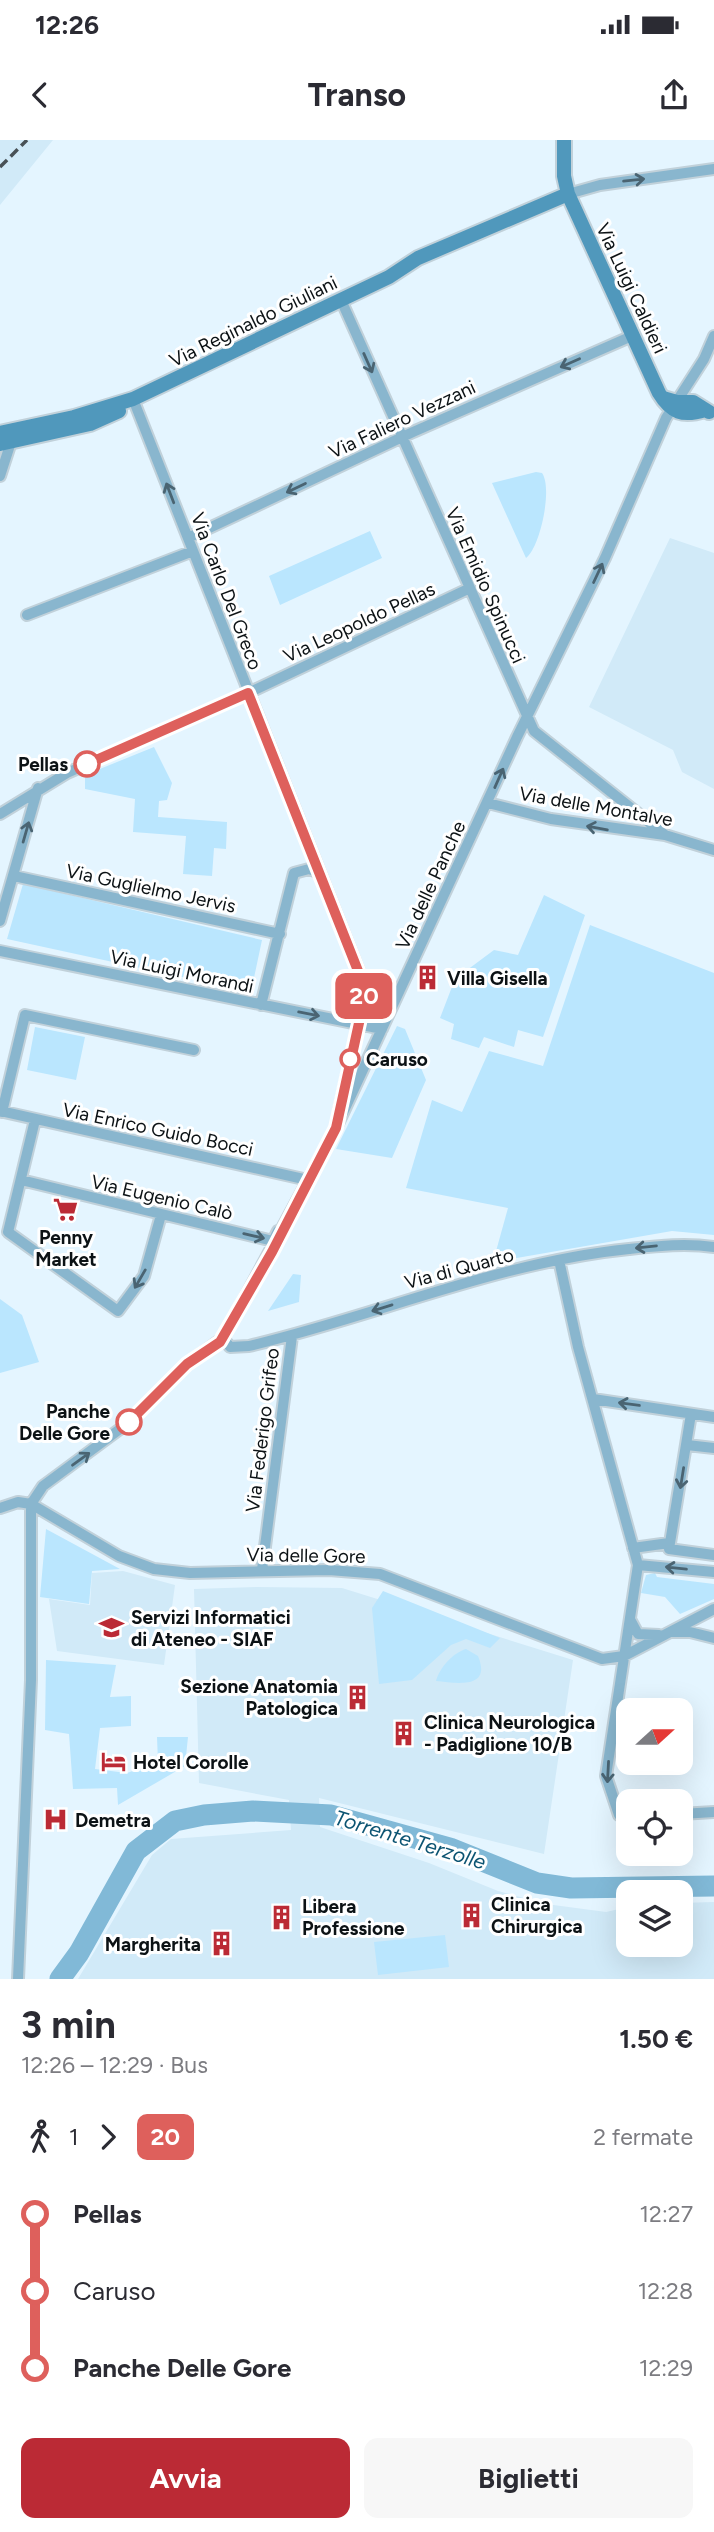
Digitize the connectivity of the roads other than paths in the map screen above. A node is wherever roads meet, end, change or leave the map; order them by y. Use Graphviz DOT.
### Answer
graph roads {
  1 [pos="564,140"];
  2 [pos="714,169"];
  3 [pos="568,194"];
  4 [pos="341,300"];
  5 [pos="632,336"];
  6 [pos="714,336"];
  7 [pos="134,399"];
  8 [pos="670,403"];
  9 [pos="709,412"];
  10 [pos="401,437"];
  11 [pos="3,440"];
  12 [pos="0,476"];
  13 [pos="188,538"];
  14 [pos="193,551"];
  15 [pos="468,589"];
  16 [pos="27,615"];
  17 [pos="248,693"];
  18 [pos="527,720"];
  19 [pos="38,788"];
  20 [pos="488,803"];
  21 [pos="0,814"];
  22 [pos="665,835"];
  23 [pos="714,838"];
  24 [pos="699,844"];
  25 [pos="714,850"];
  26 [pos="318,872"];
  27 [pos="14,876"];
  28 [pos="0,921"];
  29 [pos="280,934"];
  30 [pos="0,951"];
  31 [pos="366,991"];
  32 [pos="261,1005"];
  33 [pos="357,1024"];
  34 [pos="382,1028"];
  35 [pos="194,1050"];
  36 [pos="1,1112"];
  37 [pos="35,1120"];
  38 [pos="336,1128"];
  39 [pos="21,1180"];
  40 [pos="308,1180"];
  41 [pos="161,1214"];
  42 [pos="286,1223"];
  43 [pos="714,1247"];
  44 [pos="559,1260"];
  45 [pos="292,1336"];
  46 [pos="223,1338"];
  47 [pos="593,1399"];
  48 [pos="691,1413"];
  49 [pos="714,1417"];
  50 [pos="687,1445"];
  51 [pos="714,1448"];
  52 [pos="31,1504"];
  53 [pos="0,1508"];
  54 [pos="669,1543"];
  55 [pos="633,1548"];
  56 [pos="714,1555"];
  57 [pos="638,1565"];
  58 [pos="262,1570"];
  59 [pos="714,1572"];
  60 [pos="714,1609"];
  61 [pos="631,1621"];
  62 [pos="664,1633"];
  63 [pos="714,1638"];
  64 [pos="624,1656"];
  65 [pos="616,1806"];
  66 [pos="714,1812"];
  67 [pos="693,1813"];
  68 [pos="18,1979"];
  1 -- 3 [label="main road, Via Luigi Caldieri"];
  3 -- 2 [label="street, Via Reginaldo Giuliani, one-way"];
  3 -- 4 [label="main road, Via Reginaldo Giuliani"];
  3 -- 5 [label="main road, Via Luigi Caldieri"];
  4 -- 7 [label="main road, Via Reginaldo Giuliani"];
  4 -- 10 [label="street, Via Emidio Spinucci, one-way"];
  5 -- 8 [label="main road, Via Luigi Caldieri"];
  5 -- 10 [label="street, Via Faliero Vezzani, one-way"];
  6 -- 8 [label="street, Via delle Panche"];
  7 -- 11 [label="main road, Via Reginaldo Giuliani"];
  7 -- 11 [label="main road, Via Reginaldo Giuliani"];
  13 -- 7 [label="street, Via Carlo Del Greco, one-way"];
  8 -- 9 [label="main road"];
  18 -- 8 [label="street, Via delle Panche, one-way"];
  10 -- 13 [label="street, Via Faliero Vezzani, one-way"];
  10 -- 15 [label="street, Via Emidio Spinucci"];
  11 -- 12 [label="street"];
  13 -- 14 [label="street, Via Carlo Del Greco"];
  14 -- 16 [label="street"];
  14 -- 17 [label="street, Via Carlo Del Greco"];
  15 -- 17 [label="street, Via Leopoldo Pellas"];
  15 -- 18 [label="street, Via Emidio Spinucci"];
  17 -- 19 [label="street, Via Leopoldo Pellas"];
  17 -- 26 [label="street, Via Carlo Del Greco"];
  20 -- 18 [label="street, Via delle Panche, one-way"];
  18 -- 22 [label="street, Via Emidio Spinucci"];
  19 -- 21 [label="street, Via Leopoldo Pellas"];
  27 -- 19 [label="street, one-way"];
  22 -- 20 [label="street, Via delle Montalve, one-way"];
  20 -- 34 [label="street, Via delle Panche"];
  22 -- 24 [label="street, Via delle Montalve"];
  23 -- 24 [label="street"];
  24 -- 25 [label="street, Via delle Montalve"];
  26 -- 29 [label="street"];
  26 -- 31 [label="street, Via Carlo Del Greco"];
  27 -- 28 [label="street"];
  27 -- 29 [label="street, Via Guglielmo Jervis"];
  29 -- 32 [label="street"];
  30 -- 32 [label="street, Via Luigi Morandi"];
  31 -- 33 [label="street"];
  31 -- 34 [label="street, Via Carlo Del Greco"];
  32 -- 33 [label="street, Via Luigi Morandi, one-way"];
  33 -- 34 [label="street, Via Luigi Morandi"];
  33 -- 38 [label="street"];
  34 -- 38 [label="street, Via delle Panche"];
  35 -- 36 [label="street"];
  36 -- 37 [label="street, Via Enrico Guido Bocci"];
  37 -- 39 [label="street"];
  37 -- 40 [label="street, Via Enrico Guido Bocci"];
  38 -- 40 [label="street, Via delle Panche"];
  39 -- 41 [label="street, Via Eugenio Calò"];
  41 -- 39 [label="street, one-way"];
  40 -- 42 [label="street, Via delle Panche"];
  41 -- 42 [label="street, Via Eugenio Calò, one-way"];
  42 -- 46 [label="street, Via delle Panche"];
  43 -- 44 [label="street, Via di Quarto, one-way"];
  44 -- 45 [label="street, Via di Quarto, one-way"];
  44 -- 47 [label="street"];
  45 -- 46 [label="street, Via di Quarto"];
  45 -- 58 [label="street, Via Federigo Grifeo"];
  52 -- 46 [label="street, Via delle Panche, one-way"];
  48 -- 47 [label="street, one-way"];
  47 -- 55 [label="street"];
  48 -- 49 [label="street"];
  48 -- 50 [label="street"];
  50 -- 51 [label="street"];
  50 -- 54 [label="street, one-way"];
  52 -- 53 [label="street"];
  52 -- 58 [label="street, Via delle Gore"];
  52 -- 68 [label="street"];
  54 -- 55 [label="street"];
  54 -- 56 [label="street"];
  55 -- 57 [label="street"];
  59 -- 57 [label="street, one-way"];
  57 -- 61 [label="street"];
  58 -- 64 [label="street, Via delle Gore"];
  60 -- 62 [label="street, Via delle Gore"];
  61 -- 62 [label="street"];
  61 -- 64 [label="street"];
  62 -- 63 [label="street"];
  62 -- 64 [label="street, Via delle Gore"];
  64 -- 65 [label="street, one-way"];
  66 -- 67 [label="street"];
}
